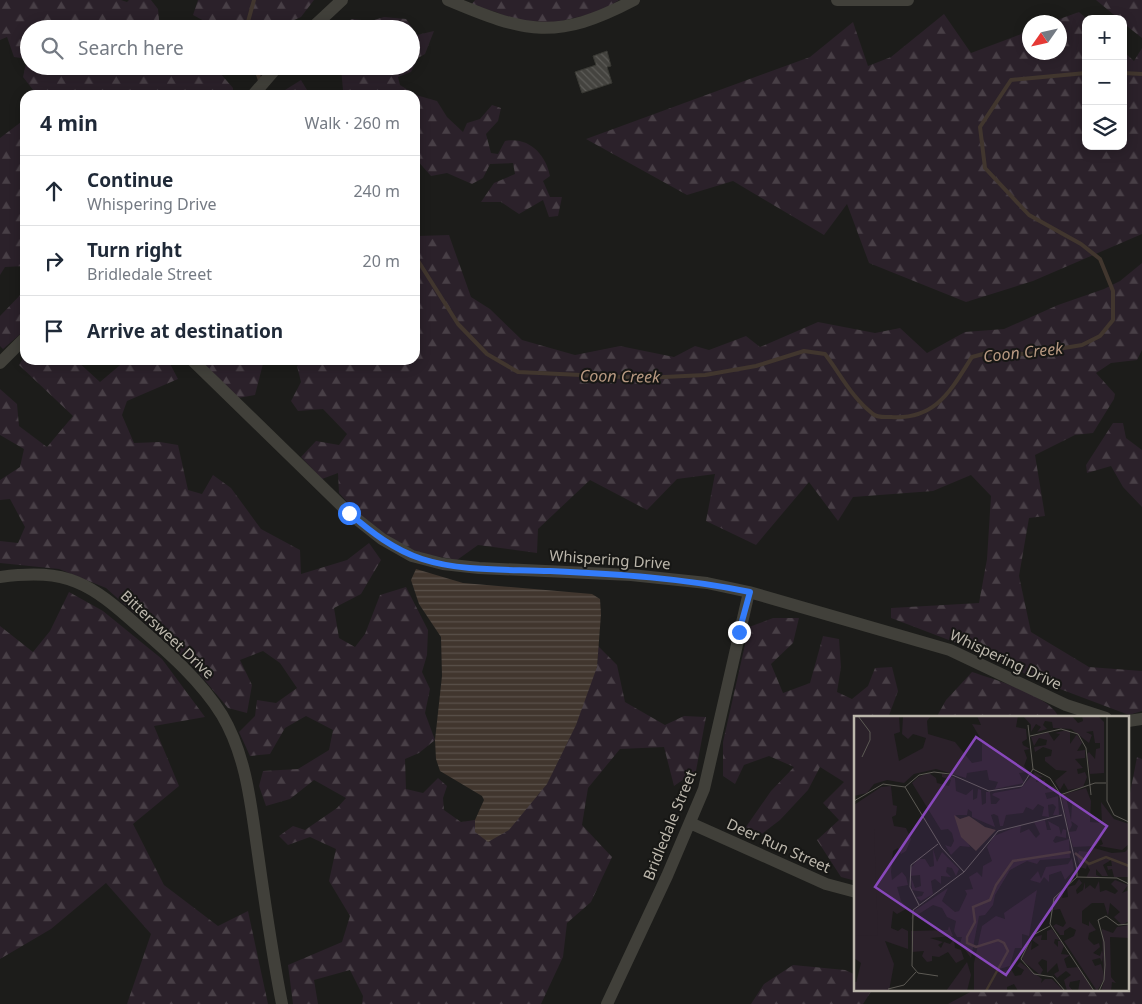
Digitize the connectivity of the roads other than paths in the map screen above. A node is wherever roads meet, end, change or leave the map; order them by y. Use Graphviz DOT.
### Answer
graph roads {
  1 [pos="342,0"];
  2 [pos="448,0"];
  3 [pos="634,0"];
  4 [pos="838,0"];
  5 [pos="908,0"];
  6 [pos="321,20"];
  7 [pos="271,75"];
  8 [pos="259,89"];
  9 [pos="20,342"];
  10 [pos="1,359"];
  11 [pos="197,365"];
  12 [pos="0,577"];
  13 [pos="750,592"];
  14 [pos="1080,714"];
  15 [pos="1093,716"];
  16 [pos="690,823"];
  17 [pos="854,891"];
  18 [pos="282,1004"];
  19 [pos="607,1004"];
  1 -- 6 [label="street"];
  2 -- 3 [label="street"];
  4 -- 5 [label="street"];
  7 -- 8 [label="street"];
  9 -- 10 [label="street"];
  11 -- 13 [label="street, Whispering Drive"];
  12 -- 18 [label="street, Bittersweet Drive"];
  13 -- 14 [label="street, Whispering Drive"];
  13 -- 16 [label="street, Bridledale Street"];
  14 -- 15 [label="street"];
  16 -- 17 [label="street, Deer Run Street"];
  16 -- 19 [label="street, Bridledale Street"];
}
